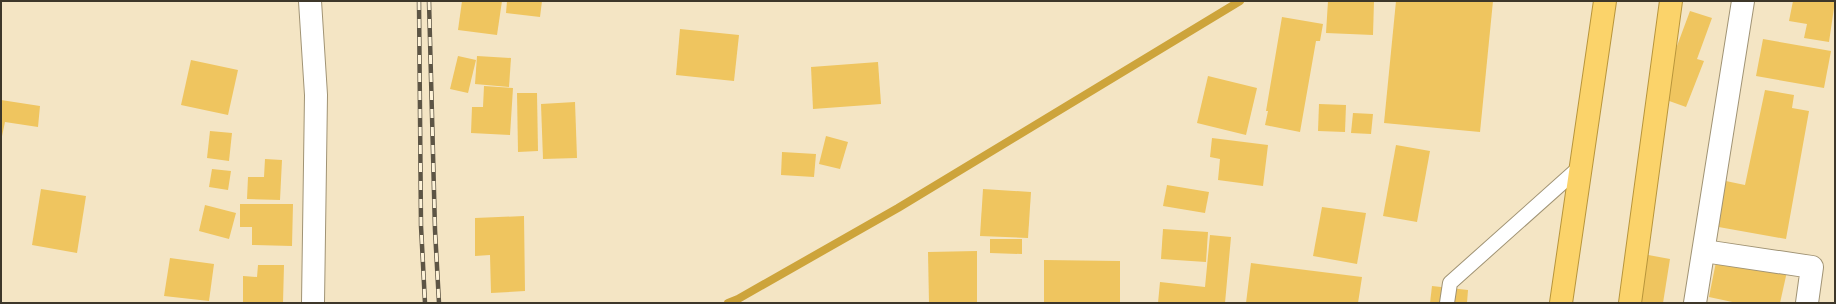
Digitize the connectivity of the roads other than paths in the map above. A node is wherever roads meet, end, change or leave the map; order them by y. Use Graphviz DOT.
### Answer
graph roads {
  1 [pos="310,1"];
  2 [pos="1605,1"];
  3 [pos="1671,1"];
  4 [pos="1742,1"];
  5 [pos="1581,166"];
  6 [pos="1704,251"];
  7 [pos="312,303"];
  8 [pos="1447,303"];
  9 [pos="1561,303"];
  10 [pos="1630,303"];
  11 [pos="1696,303"];
  12 [pos="1807,303"];
  1 -- 7 [label="street"];
  2 -- 5 [label="highway"];
  3 -- 10 [label="highway"];
  4 -- 6 [label="street"];
  5 -- 8 [label="lane"];
  5 -- 9 [label="highway"];
  6 -- 11 [label="street"];
  6 -- 12 [label="street"];
}
